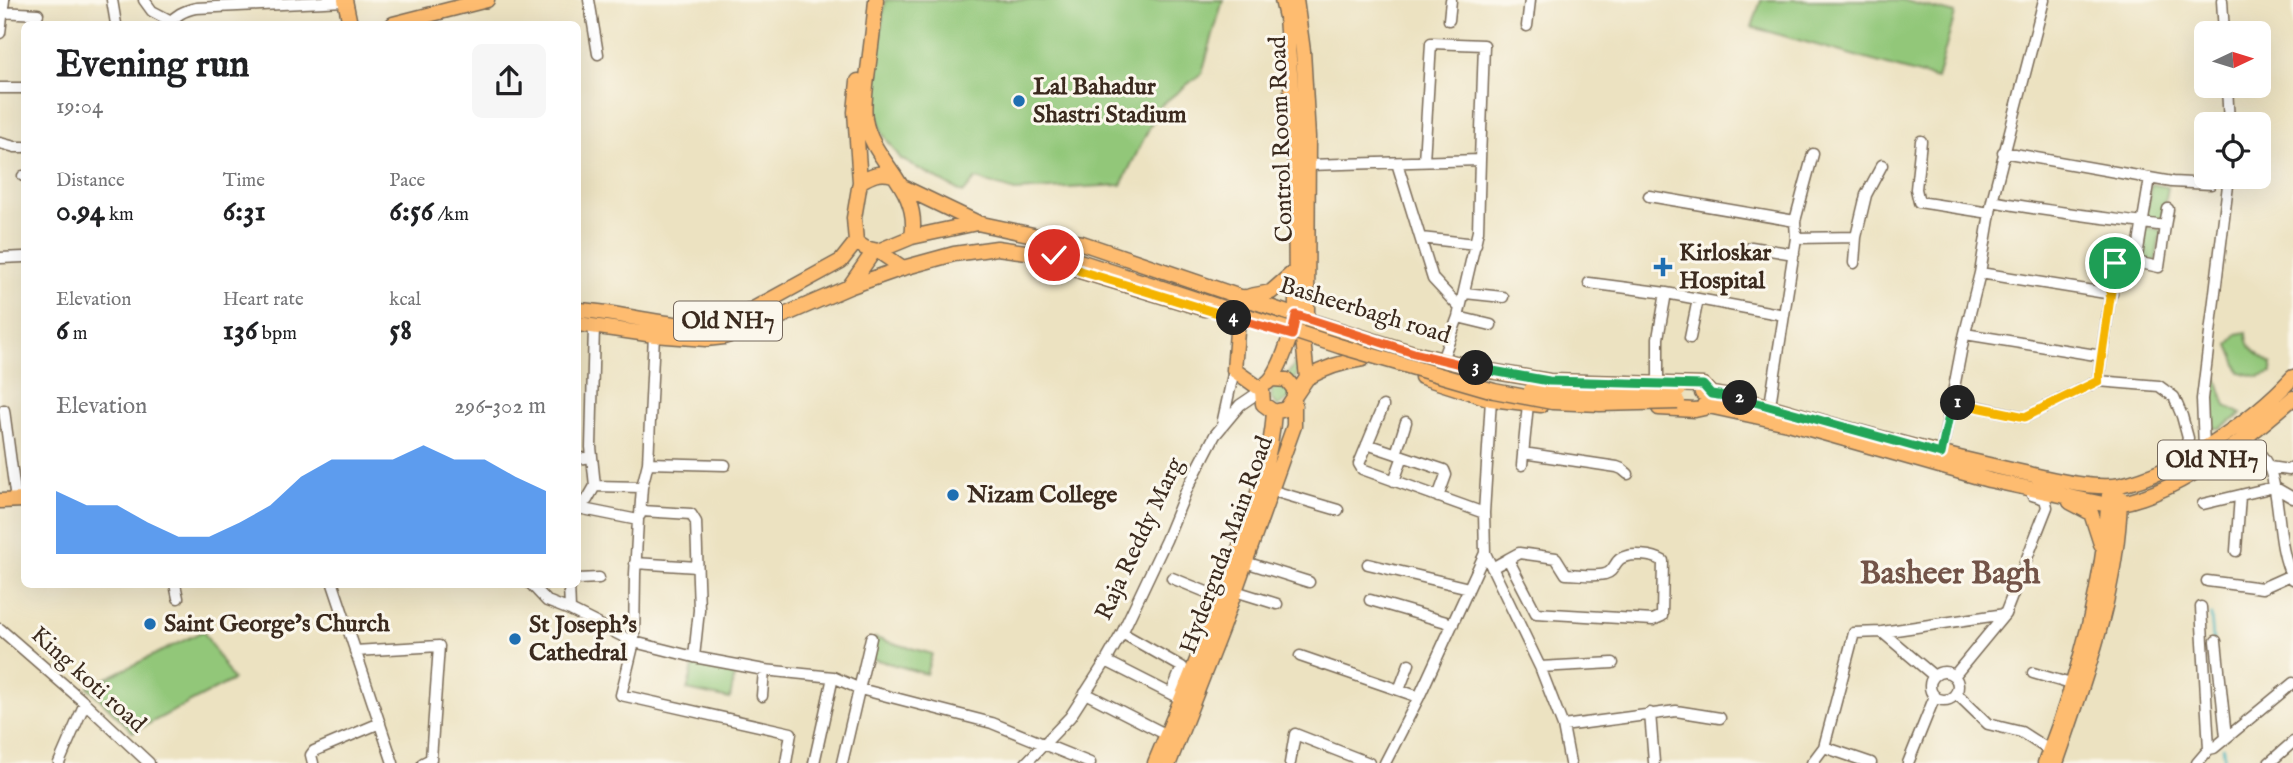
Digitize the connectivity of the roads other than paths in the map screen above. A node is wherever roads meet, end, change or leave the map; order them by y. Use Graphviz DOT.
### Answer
graph roads {
  1 [pos="4,0"];
  2 [pos="112,0"];
  3 [pos="144,0"];
  4 [pos="345,0"];
  5 [pos="487,0"];
  6 [pos="589,0"];
  7 [pos="867,0"];
  8 [pos="876,0"];
  9 [pos="1451,0"];
  10 [pos="1531,0"];
  11 [pos="2045,0"];
  12 [pos="2222,0"];
  13 [pos="1289,2"];
  14 [pos="187,5"];
  15 [pos="1,13"];
  16 [pos="38,14"];
  17 [pos="1449,20"];
  18 [pos="116,21"];
  19 [pos="167,21"];
  20 [pos="172,21"];
  21 [pos="349,21"];
  22 [pos="405,21"];
  23 [pos="2223,21"];
  24 [pos="1527,26"];
  25 [pos="0,33"];
  26 [pos="597,54"];
  27 [pos="0,88"];
  28 [pos="21,88"];
  29 [pos="1921,141"];
  30 [pos="0,143"];
  31 [pos="21,146"];
  32 [pos="2003,152"];
  33 [pos="1813,153"];
  34 [pos="1480,160"];
  35 [pos="1424,161"];
  36 [pos="1397,163"];
  37 [pos="1308,165"];
  38 [pos="1882,165"];
  39 [pos="893,175"];
  40 [pos="2150,178"];
  41 [pos="860,182"];
  42 [pos="2194,183"];
  43 [pos="905,188"];
  44 [pos="2228,189"];
  45 [pos="1649,196"];
  46 [pos="1992,201"];
  47 [pos="2168,209"];
  48 [pos="1990,213"];
  49 [pos="1795,221"];
  50 [pos="977,223"];
  51 [pos="2142,223"];
  52 [pos="2165,226"];
  53 [pos="912,237"];
  54 [pos="1796,237"];
  55 [pos="1856,237"];
  56 [pos="1421,238"];
  57 [pos="1052,239"];
  58 [pos="856,242"];
  59 [pos="1476,244"];
  60 [pos="1751,247"];
  61 [pos="876,251"];
  62 [pos="1794,254"];
  63 [pos="1054,255"];
  64 [pos="1080,256"];
  65 [pos="21,257"];
  66 [pos="0,258"];
  67 [pos="1854,263"];
  68 [pos="2115,263"];
  69 [pos="903,268"];
  70 [pos="1296,270"];
  71 [pos="1980,273"];
  72 [pos="1589,283"];
  73 [pos="849,287"];
  74 [pos="1465,293"];
  75 [pos="1666,293"];
  76 [pos="2112,294"];
  77 [pos="1245,297"];
  78 [pos="1503,297"];
  79 [pos="1698,299"];
  80 [pos="581,310"];
  81 [pos="1459,312"];
  82 [pos="1784,315"];
  83 [pos="1301,317"];
  84 [pos="1238,319"];
  85 [pos="581,324"];
  86 [pos="1492,325"];
  87 [pos="594,326"];
  88 [pos="1965,334"];
  89 [pos="654,335"];
  90 [pos="1297,337"];
  91 [pos="1690,338"];
  92 [pos="2102,356"];
  93 [pos="1363,359"];
  94 [pos="1441,360"];
  95 [pos="1234,370"];
  96 [pos="2293,377"];
  97 [pos="1307,378"];
  98 [pos="1272,379"];
  99 [pos="2098,381"];
  100 [pos="1658,383"];
  101 [pos="1262,390"];
  102 [pos="1295,398"];
  103 [pos="2293,398"];
  104 [pos="1491,399"];
  105 [pos="1712,400"];
  106 [pos="1952,401"];
  107 [pos="1528,404"];
  108 [pos="1770,405"];
  109 [pos="1383,407"];
  110 [pos="4,410"];
  111 [pos="1274,412"];
  112 [pos="1406,422"];
  113 [pos="1223,423"];
  114 [pos="2248,437"];
  115 [pos="1367,444"];
  116 [pos="2204,447"];
  117 [pos="1941,454"];
  118 [pos="1400,455"];
  119 [pos="592,457"];
  120 [pos="581,459"];
  121 [pos="2183,459"];
  122 [pos="648,463"];
  123 [pos="725,465"];
  124 [pos="2269,467"];
  125 [pos="2293,467"];
  126 [pos="1628,474"];
  127 [pos="1394,481"];
  128 [pos="595,486"];
  129 [pos="2114,486"];
  130 [pos="2018,487"];
  131 [pos="2274,487"];
  132 [pos="642,488"];
  133 [pos="1270,490"];
  134 [pos="2054,495"];
  135 [pos="2240,496"];
  136 [pos="1437,497"];
  137 [pos="2142,497"];
  138 [pos="2293,498"];
  139 [pos="20,500"];
  140 [pos="0,501"];
  141 [pos="581,504"];
  142 [pos="2114,504"];
  143 [pos="2203,504"];
  144 [pos="581,506"];
  145 [pos="1338,510"];
  146 [pos="1484,513"];
  147 [pos="640,516"];
  148 [pos="2118,535"];
  149 [pos="2102,548"];
  150 [pos="2236,551"];
  151 [pos="1485,553"];
  152 [pos="1508,559"];
  153 [pos="1245,562"];
  154 [pos="635,563"];
  155 [pos="1368,564"];
  156 [pos="697,568"];
  157 [pos="1492,568"];
  158 [pos="2292,577"];
  159 [pos="599,578"];
  160 [pos="1172,578"];
  161 [pos="581,579"];
  162 [pos="2207,581"];
  163 [pos="1309,582"];
  164 [pos="176,588"];
  165 [pos="334,588"];
  166 [pos="535,588"];
  167 [pos="569,588"];
  168 [pos="1469,588"];
  169 [pos="1235,591"];
  170 [pos="178,598"];
  171 [pos="1221,598"];
  172 [pos="1370,600"];
  173 [pos="1277,604"];
  174 [pos="2201,607"];
  175 [pos="570,610"];
  176 [pos="2005,614"];
  177 [pos="1452,624"];
  178 [pos="0,629"];
  179 [pos="1882,632"];
  180 [pos="1122,634"];
  181 [pos="871,638"];
  182 [pos="634,642"];
  183 [pos="2216,642"];
  184 [pos="355,651"];
  185 [pos="1300,656"];
  186 [pos="694,657"];
  187 [pos="1106,661"];
  188 [pos="1613,663"];
  189 [pos="1409,664"];
  190 [pos="1540,667"];
  191 [pos="764,670"];
  192 [pos="2033,673"];
  193 [pos="1934,676"];
  194 [pos="1954,676"];
  195 [pos="833,677"];
  196 [pos="2293,683"];
  197 [pos="2071,684"];
  198 [pos="860,689"];
  199 [pos="1399,690"];
  200 [pos="1085,693"];
  201 [pos="1956,693"];
  202 [pos="762,696"];
  203 [pos="1935,696"];
  204 [pos="1176,697"];
  205 [pos="1419,697"];
  206 [pos="85,703"];
  207 [pos="1650,713"];
  208 [pos="1720,718"];
  209 [pos="380,723"];
  210 [pos="1563,726"];
  211 [pos="1167,734"];
  212 [pos="2226,737"];
  213 [pos="2293,742"];
  214 [pos="1042,744"];
  215 [pos="1824,747"];
  216 [pos="2211,748"];
  217 [pos="2050,759"];
  218 [pos="1654,762"];
  219 [pos="59,763"];
  220 [pos="149,763"];
  221 [pos="313,763"];
  222 [pos="393,763"];
  223 [pos="423,763"];
  224 [pos="786,763"];
  225 [pos="814,763"];
  226 [pos="842,763"];
  227 [pos="1026,763"];
  228 [pos="1090,763"];
  229 [pos="1155,763"];
  230 [pos="1169,763"];
  231 [pos="1290,763"];
  232 [pos="1369,763"];
  233 [pos="1385,763"];
  234 [pos="1570,763"];
  235 [pos="1812,763"];
  236 [pos="1871,763"];
  237 [pos="1908,763"];
  238 [pos="2197,763"];
  239 [pos="2269,763"];
  1 -- 15 [label="street"];
  2 -- 18 [label="street"];
  3 -- 19 [label="street"];
  4 -- 14 [label="street"];
  4 -- 21 [label="main road"];
  5 -- 22 [label="main road"];
  6 -- 26 [label="street"];
  7 -- 41 [label="main road"];
  8 -- 39 [label="main road"];
  9 -- 17 [label="street"];
  10 -- 24 [label="street"];
  11 -- 32 [label="street"];
  12 -- 23 [label="street"];
  13 -- 37 [label="main road, Control Room Road"];
  13 -- 70 [label="main road, Control Room Road"];
  14 -- 20 [label="street"];
  15 -- 16 [label="street"];
  15 -- 25 [label="street"];
  27 -- 28 [label="street"];
  29 -- 48 [label="street"];
  30 -- 31 [label="street"];
  32 -- 40 [label="street"];
  32 -- 46 [label="street"];
  33 -- 49 [label="street"];
  34 -- 35 [label="street"];
  34 -- 35 [label="street"];
  34 -- 59 [label="street"];
  35 -- 36 [label="street"];
  36 -- 37 [label="street"];
  36 -- 56 [label="street"];
  37 -- 83 [label="main road, Control Room Road"];
  38 -- 55 [label="street"];
  39 -- 41 [label="main road"];
  39 -- 43 [label="main road"];
  40 -- 42 [label="street"];
  40 -- 51 [label="street"];
  41 -- 58 [label="main road"];
  43 -- 50 [label="main road"];
  43 -- 53 [label="main road"];
  44 -- 116 [label="street"];
  45 -- 49 [label="street"];
  46 -- 48 [label="street"];
  46 -- 51 [label="street"];
  47 -- 52 [label="street"];
  48 -- 71 [label="street"];
  49 -- 54 [label="street"];
  50 -- 53 [label="main road, Old NH7"];
  50 -- 57 [label="main road, Old NH7"];
  51 -- 52 [label="street"];
  51 -- 52 [label="street"];
  53 -- 61 [label="main road, Old NH7"];
  54 -- 55 [label="street"];
  54 -- 62 [label="street"];
  55 -- 67 [label="street"];
  56 -- 59 [label="street"];
  56 -- 81 [label="street"];
  57 -- 64 [label="main road, Old NH7"];
  57 -- 77 [label="main road, Basheerbagh road"];
  58 -- 61 [label="main road"];
  58 -- 80 [label="main road, Old NH7"];
  59 -- 74 [label="street"];
  60 -- 62 [label="street"];
  61 -- 69 [label="main road"];
  61 -- 73 [label="main road"];
  62 -- 82 [label="street"];
  63 -- 64 [label="main road, Old NH7"];
  63 -- 69 [label="main road, Old NH7"];
  63 -- 84 [label="main road, Basheerbagh road"];
  64 -- 105 [label="main road, Old NH7, bridge"];
  65 -- 66 [label="street"];
  68 -- 76 [label="street"];
  69 -- 73 [label="main road, Old NH7"];
  70 -- 77 [label="main road"];
  70 -- 83 [label="main road, Control Room Road"];
  71 -- 76 [label="street"];
  71 -- 88 [label="street"];
  72 -- 75 [label="street"];
  73 -- 89 [label="main road, Old NH7"];
  74 -- 78 [label="street"];
  74 -- 81 [label="street"];
  75 -- 79 [label="street"];
  75 -- 100 [label="street"];
  76 -- 92 [label="street"];
  77 -- 83 [label="main road, Basheerbagh road"];
  77 -- 84 [label="main road"];
  79 -- 82 [label="street"];
  79 -- 91 [label="street"];
  81 -- 86 [label="street"];
  81 -- 94 [label="street"];
  82 -- 108 [label="street"];
  83 -- 90 [label="main road"];
  83 -- 94 [label="main road, Basheerbagh road"];
  84 -- 90 [label="main road, Basheerbagh road"];
  84 -- 95 [label="main road"];
  85 -- 87 [label="main road, Old NH7"];
  87 -- 89 [label="main road, Old NH7"];
  87 -- 119 [label="street"];
  88 -- 92 [label="street"];
  88 -- 106 [label="street"];
  89 -- 122 [label="street"];
  90 -- 93 [label="main road, Basheerbagh road"];
  90 -- 97 [label="main road"];
  90 -- 98 [label="main road, Raja Reddy Marg"];
  92 -- 99 [label="street"];
  93 -- 97 [label="main road"];
  93 -- 104 [label="main road, Basheerbagh road"];
  94 -- 100 [label="main road, Basheerbagh road"];
  95 -- 101 [label="main road"];
  95 -- 113 [label="street"];
  96 -- 116 [label="main road, Old NH7"];
  97 -- 102 [label="main road, Hyderguda Main Road"];
  98 -- 101 [label="main road, Raja Reddy Marg"];
  98 -- 102 [label="main road"];
  99 -- 106 [label="street"];
  99 -- 121 [label="street"];
  100 -- 105 [label="main road, Basheerbagh road"];
  101 -- 111 [label="main road"];
  101 -- 113 [label="street, Raja Reddy Marg"];
  102 -- 111 [label="main road"];
  102 -- 133 [label="main road, Hyderguda Main Road"];
  103 -- 114 [label="main road, Old NH7"];
  104 -- 107 [label="main road, Basheerbagh road"];
  104 -- 146 [label="street"];
  105 -- 107 [label="main road, Basheerbagh road"];
  105 -- 108 [label="main road, Old NH7"];
  105 -- 130 [label="main road, Old NH7"];
  106 -- 117 [label="street"];
  107 -- 126 [label="street"];
  108 -- 117 [label="main road, Old NH7"];
  109 -- 115 [label="street"];
  110 -- 139 [label="street"];
  111 -- 171 [label="main road, Hyderguda Main Road"];
  112 -- 118 [label="street"];
  113 -- 180 [label="street, Raja Reddy Marg"];
  114 -- 124 [label="street"];
  114 -- 137 [label="main road, Old NH7"];
  115 -- 118 [label="street"];
  115 -- 127 [label="street"];
  116 -- 121 [label="main road, Old NH7"];
  117 -- 129 [label="main road, Old NH7"];
  118 -- 127 [label="street"];
  118 -- 136 [label="street"];
  119 -- 120 [label="street"];
  119 -- 128 [label="street"];
  121 -- 129 [label="main road, Old NH7"];
  122 -- 123 [label="street"];
  122 -- 132 [label="street"];
  124 -- 125 [label="street"];
  124 -- 131 [label="street"];
  127 -- 136 [label="street"];
  128 -- 132 [label="street"];
  128 -- 141 [label="street"];
  129 -- 142 [label="main road"];
  130 -- 134 [label="main road, Old NH7"];
  130 -- 176 [label="street"];
  131 -- 135 [label="street"];
  131 -- 138 [label="street"];
  131 -- 158 [label="street"];
  132 -- 147 [label="street"];
  133 -- 145 [label="street"];
  133 -- 153 [label="main road, Hyderguda Main Road"];
  134 -- 142 [label="main road, Old NH7"];
  134 -- 149 [label="main road"];
  135 -- 143 [label="street"];
  135 -- 150 [label="street"];
  136 -- 146 [label="street"];
  137 -- 142 [label="main road, Old NH7"];
  137 -- 148 [label="main road"];
  139 -- 140 [label="main road"];
  142 -- 148 [label="main road"];
  142 -- 149 [label="main road"];
  144 -- 147 [label="street"];
  146 -- 151 [label="street"];
  147 -- 154 [label="street"];
  147 -- 156 [label="street"];
  148 -- 217 [label="main road"];
  149 -- 197 [label="main road"];
  151 -- 157 [label="street"];
  151 -- 168 [label="street"];
  152 -- 152 [label="street"];
  152 -- 157 [label="street"];
  153 -- 163 [label="street"];
  153 -- 169 [label="main road, Hyderguda Main Road"];
  154 -- 156 [label="street"];
  154 -- 182 [label="street"];
  155 -- 168 [label="street"];
  156 -- 186 [label="street"];
  157 -- 190 [label="street"];
  158 -- 162 [label="street"];
  159 -- 161 [label="street"];
  160 -- 171 [label="street"];
  164 -- 170 [label="street"];
  165 -- 184 [label="street"];
  166 -- 175 [label="street"];
  167 -- 175 [label="street"];
  168 -- 177 [label="street"];
  169 -- 173 [label="street"];
  169 -- 230 [label="main road, Hyderguda Main Road"];
  171 -- 204 [label="main road, Hyderguda Main Road"];
  172 -- 177 [label="street"];
  174 -- 216 [label="street"];
  175 -- 182 [label="street"];
  176 -- 179 [label="street"];
  176 -- 194 [label="street"];
  177 -- 205 [label="street"];
  178 -- 206 [label="street, King koti road"];
  179 -- 193 [label="street"];
  179 -- 215 [label="street"];
  180 -- 187 [label="street, Raja Reddy Marg"];
  180 -- 204 [label="street"];
  181 -- 198 [label="street"];
  182 -- 186 [label="street"];
  182 -- 224 [label="street"];
  183 -- 212 [label="street"];
  184 -- 209 [label="street"];
  184 -- 223 [label="street"];
  185 -- 199 [label="street"];
  186 -- 191 [label="street"];
  187 -- 200 [label="street, Raja Reddy Marg"];
  187 -- 204 [label="street"];
  188 -- 190 [label="street"];
  189 -- 199 [label="street"];
  190 -- 210 [label="street"];
  191 -- 195 [label="street"];
  191 -- 202 [label="street"];
  192 -- 197 [label="street"];
  193 -- 194 [label="street"];
  193 -- 203 [label="street"];
  194 -- 201 [label="street"];
  195 -- 198 [label="street"];
  195 -- 225 [label="street"];
  196 -- 212 [label="street"];
  197 -- 217 [label="main road"];
  198 -- 214 [label="street"];
  198 -- 226 [label="street"];
  199 -- 205 [label="street"];
  200 -- 211 [label="street"];
  200 -- 214 [label="street, Raja Reddy Marg"];
  201 -- 203 [label="street"];
  201 -- 217 [label="street"];
  203 -- 237 [label="street"];
  204 -- 211 [label="main road, Hyderguda Main Road"];
  205 -- 233 [label="street"];
  206 -- 219 [label="street"];
  206 -- 220 [label="street, King koti road"];
  207 -- 208 [label="street"];
  207 -- 210 [label="street"];
  207 -- 218 [label="street"];
  209 -- 221 [label="street"];
  209 -- 222 [label="street"];
  210 -- 234 [label="street"];
  211 -- 229 [label="main road, Hyderguda Main Road"];
  212 -- 216 [label="street"];
  213 -- 239 [label="street"];
  214 -- 227 [label="street, Raja Reddy Marg"];
  214 -- 228 [label="street"];
  215 -- 235 [label="street"];
  215 -- 236 [label="street"];
  216 -- 238 [label="street"];
  231 -- 232 [label="street"];
}
